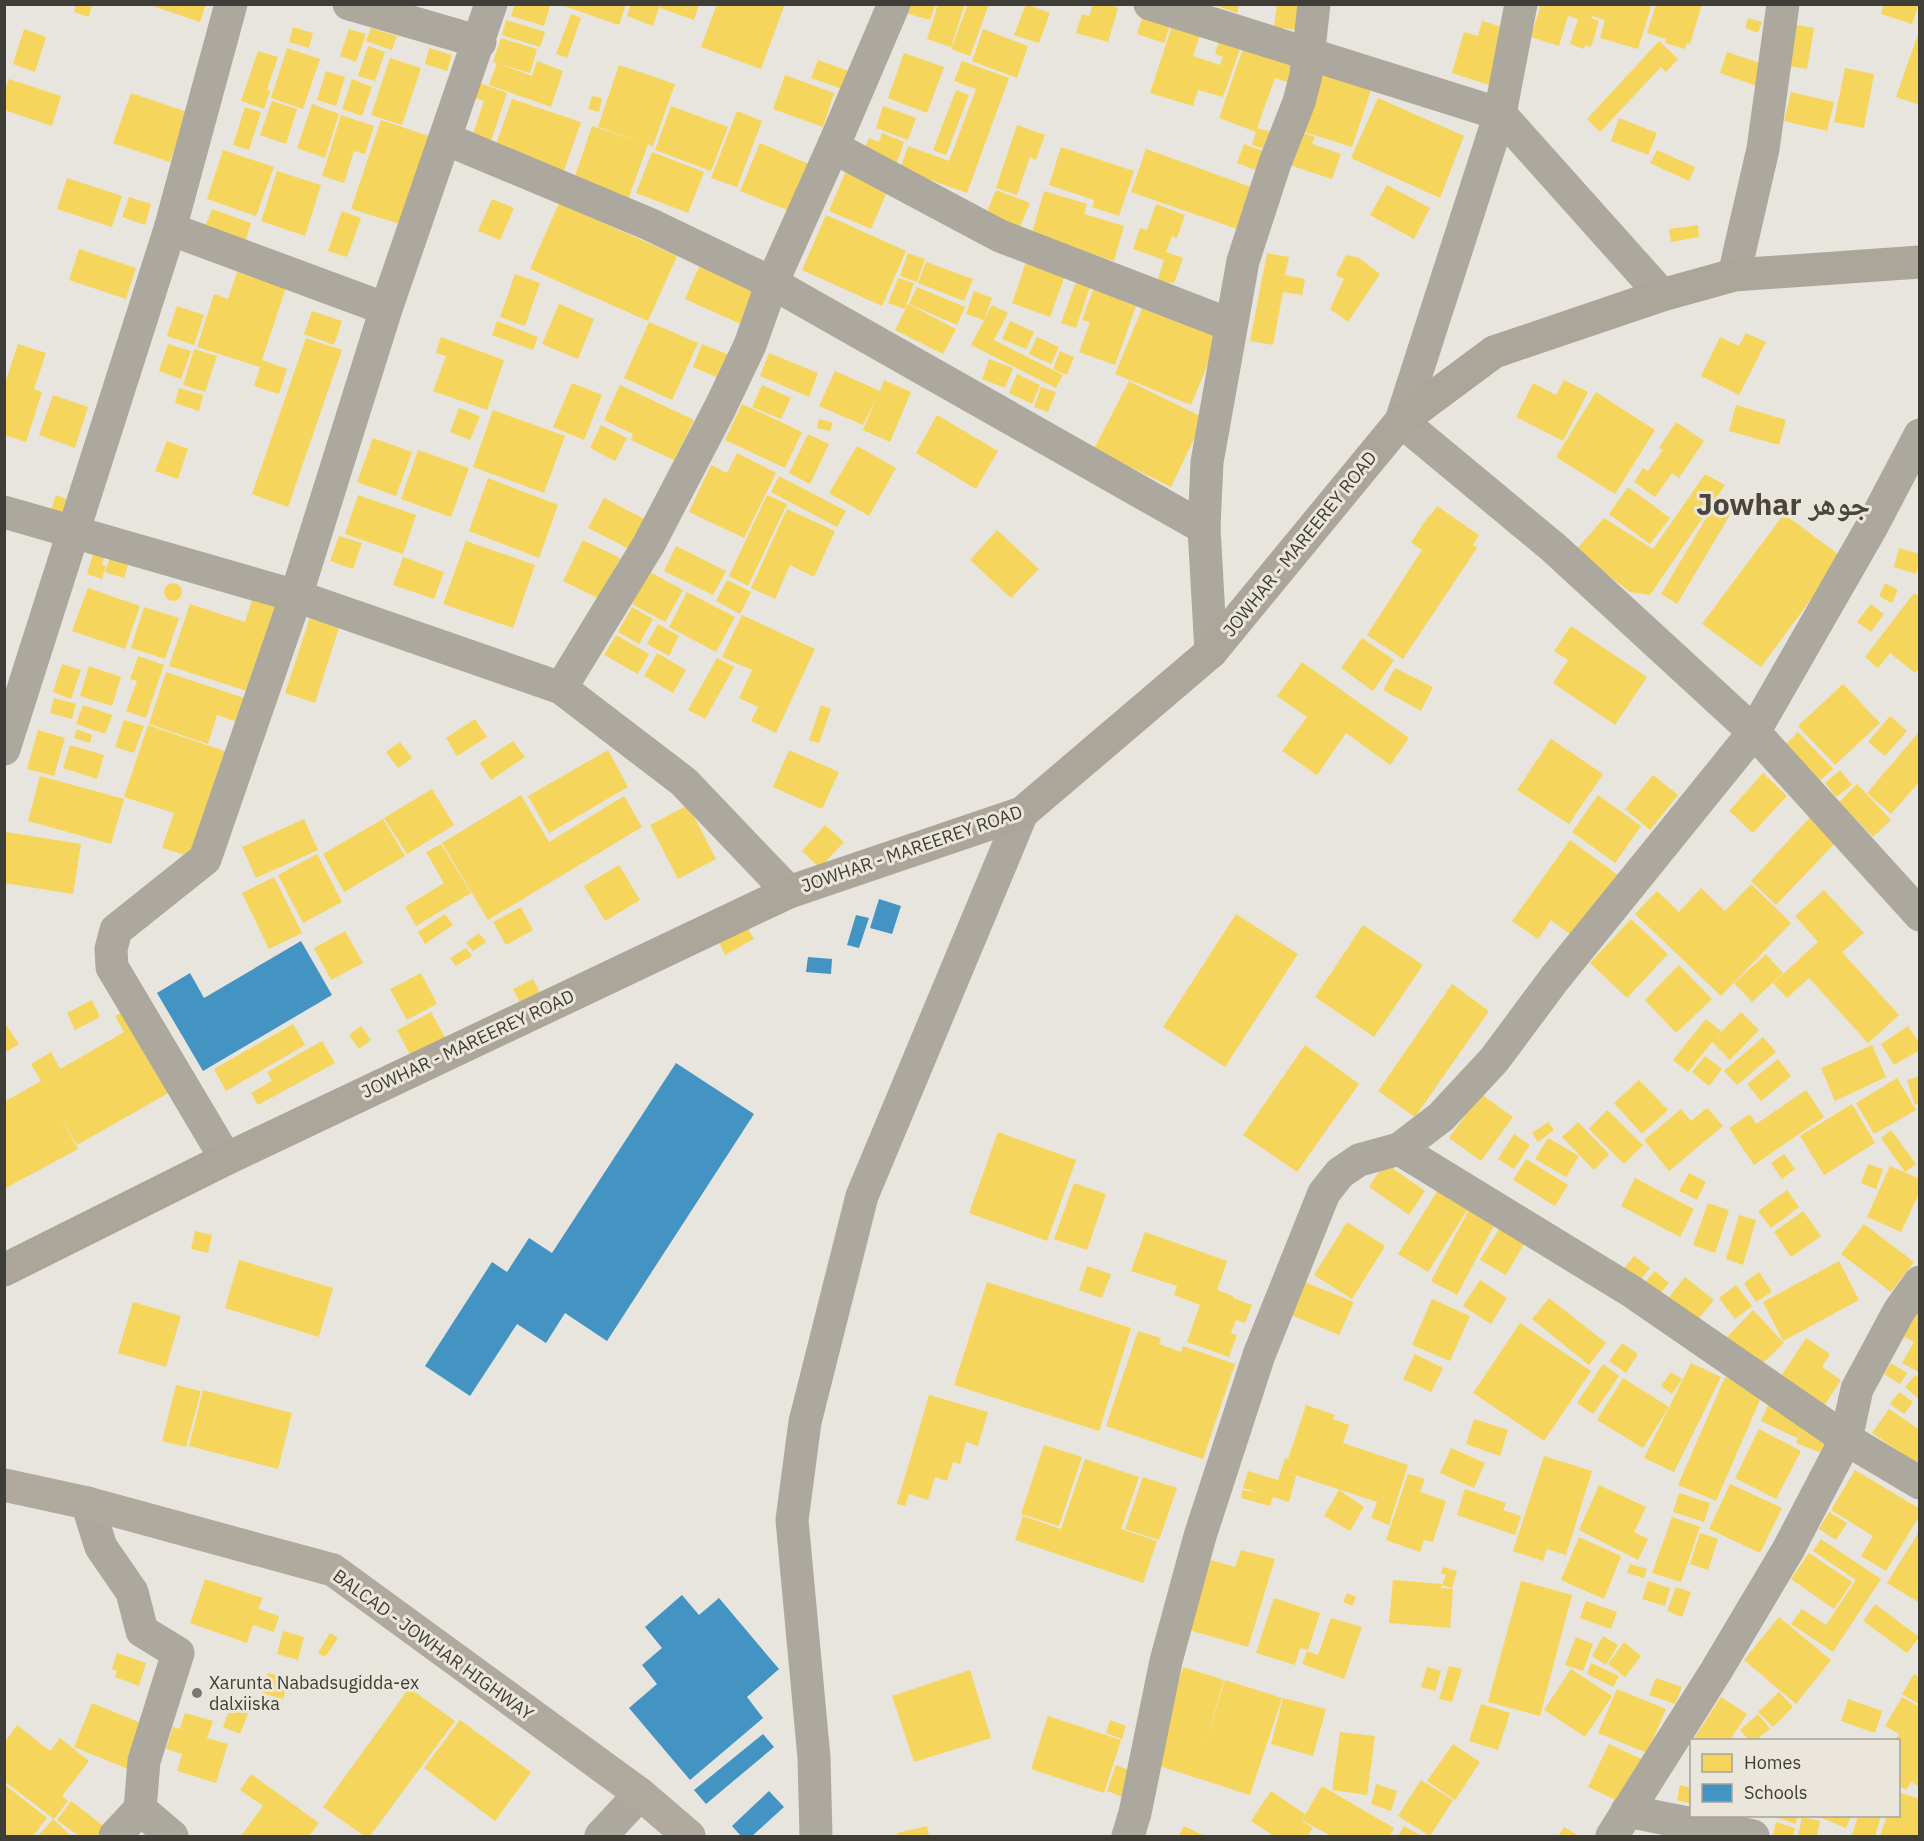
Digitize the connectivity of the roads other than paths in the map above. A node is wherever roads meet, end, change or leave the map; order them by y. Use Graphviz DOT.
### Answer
graph roads {
  1 [pos="231,4"];
  2 [pos="349,4"];
  3 [pos="491,4"];
  4 [pos="894,4"];
  5 [pos="1150,4"];
  6 [pos="1314,4"];
  7 [pos="1521,4"];
  8 [pos="1783,4"];
  9 [pos="480,42"];
  10 [pos="1308,55"];
  11 [pos="1500,114"];
  12 [pos="446,140"];
  13 [pos="833,147"];
  14 [pos="170,229"];
  15 [pos="1920,262"];
  16 [pos="1734,275"];
  17 [pos="772,283"];
  18 [pos="1662,295"];
  19 [pos="386,309"];
  20 [pos="1231,326"];
  21 [pos="1401,421"];
  22 [pos="1920,435"];
  23 [pos="4,512"];
  24 [pos="1204,528"];
  25 [pos="74,532"];
  26 [pos="296,596"];
  27 [pos="1211,652"];
  28 [pos="561,688"];
  29 [pos="1754,732"];
  30 [pos="4,749"];
  31 [pos="1022,813"];
  32 [pos="789,892"];
  33 [pos="1920,915"];
  34 [pos="1399,1149"];
  35 [pos="226,1159"];
  36 [pos="4,1270"];
  37 [pos="1920,1282"];
  38 [pos="1846,1439"];
  39 [pos="1920,1484"];
  40 [pos="4,1485"];
  41 [pos="87,1503"];
  42 [pos="640,1794"];
  43 [pos="140,1809"];
  44 [pos="1619,1824"];
  45 [pos="115,1836"];
  46 [pos="172,1836"];
  47 [pos="601,1836"];
  48 [pos="689,1836"];
  49 [pos="816,1836"];
  50 [pos="1128,1836"];
  51 [pos="1753,1836"];
  1 -- 14 [label="street"];
  2 -- 9 [label="street"];
  3 -- 9 [label="street"];
  4 -- 13 [label="street"];
  5 -- 10 [label="street"];
  6 -- 10 [label="street"];
  7 -- 11 [label="street"];
  8 -- 16 [label="street"];
  9 -- 12 [label="street"];
  10 -- 11 [label="street"];
  10 -- 20 [label="street"];
  11 -- 18 [label="street"];
  11 -- 21 [label="street"];
  12 -- 17 [label="street"];
  12 -- 19 [label="street"];
  13 -- 17 [label="street"];
  13 -- 20 [label="street"];
  14 -- 19 [label="street"];
  14 -- 25 [label="street"];
  15 -- 16 [label="street, JOWHAR - MAREEREY ROAD"];
  16 -- 18 [label="street, JOWHAR - MAREEREY ROAD"];
  17 -- 24 [label="street"];
  17 -- 28 [label="street"];
  18 -- 21 [label="street, JOWHAR - MAREEREY ROAD"];
  19 -- 26 [label="street"];
  20 -- 24 [label="street"];
  21 -- 27 [label="street, JOWHAR - MAREEREY ROAD"];
  21 -- 29 [label="street"];
  22 -- 29 [label="street"];
  23 -- 25 [label="street"];
  24 -- 27 [label="street"];
  25 -- 26 [label="street"];
  25 -- 30 [label="street"];
  26 -- 28 [label="street"];
  26 -- 35 [label="street"];
  27 -- 31 [label="street, JOWHAR - MAREEREY ROAD"];
  28 -- 32 [label="street"];
  29 -- 33 [label="street"];
  29 -- 34 [label="street"];
  31 -- 32 [label="street, JOWHAR - MAREEREY ROAD"];
  31 -- 49 [label="street"];
  32 -- 35 [label="street, JOWHAR - MAREEREY ROAD"];
  34 -- 38 [label="street"];
  34 -- 50 [label="street"];
  35 -- 36 [label="street, JOWHAR - MAREEREY ROAD"];
  37 -- 38 [label="street"];
  38 -- 39 [label="street"];
  38 -- 44 [label="street"];
  40 -- 41 [label="main road, BALCAD - JOWHAR HIGHWAY"];
  41 -- 42 [label="main road, BALCAD - JOWHAR HIGHWAY"];
  41 -- 43 [label="street"];
  42 -- 47 [label="street"];
  42 -- 48 [label="main road, BALCAD - JOWHAR HIGHWAY"];
  43 -- 45 [label="street"];
  43 -- 46 [label="street"];
  44 -- 51 [label="street"];
}
